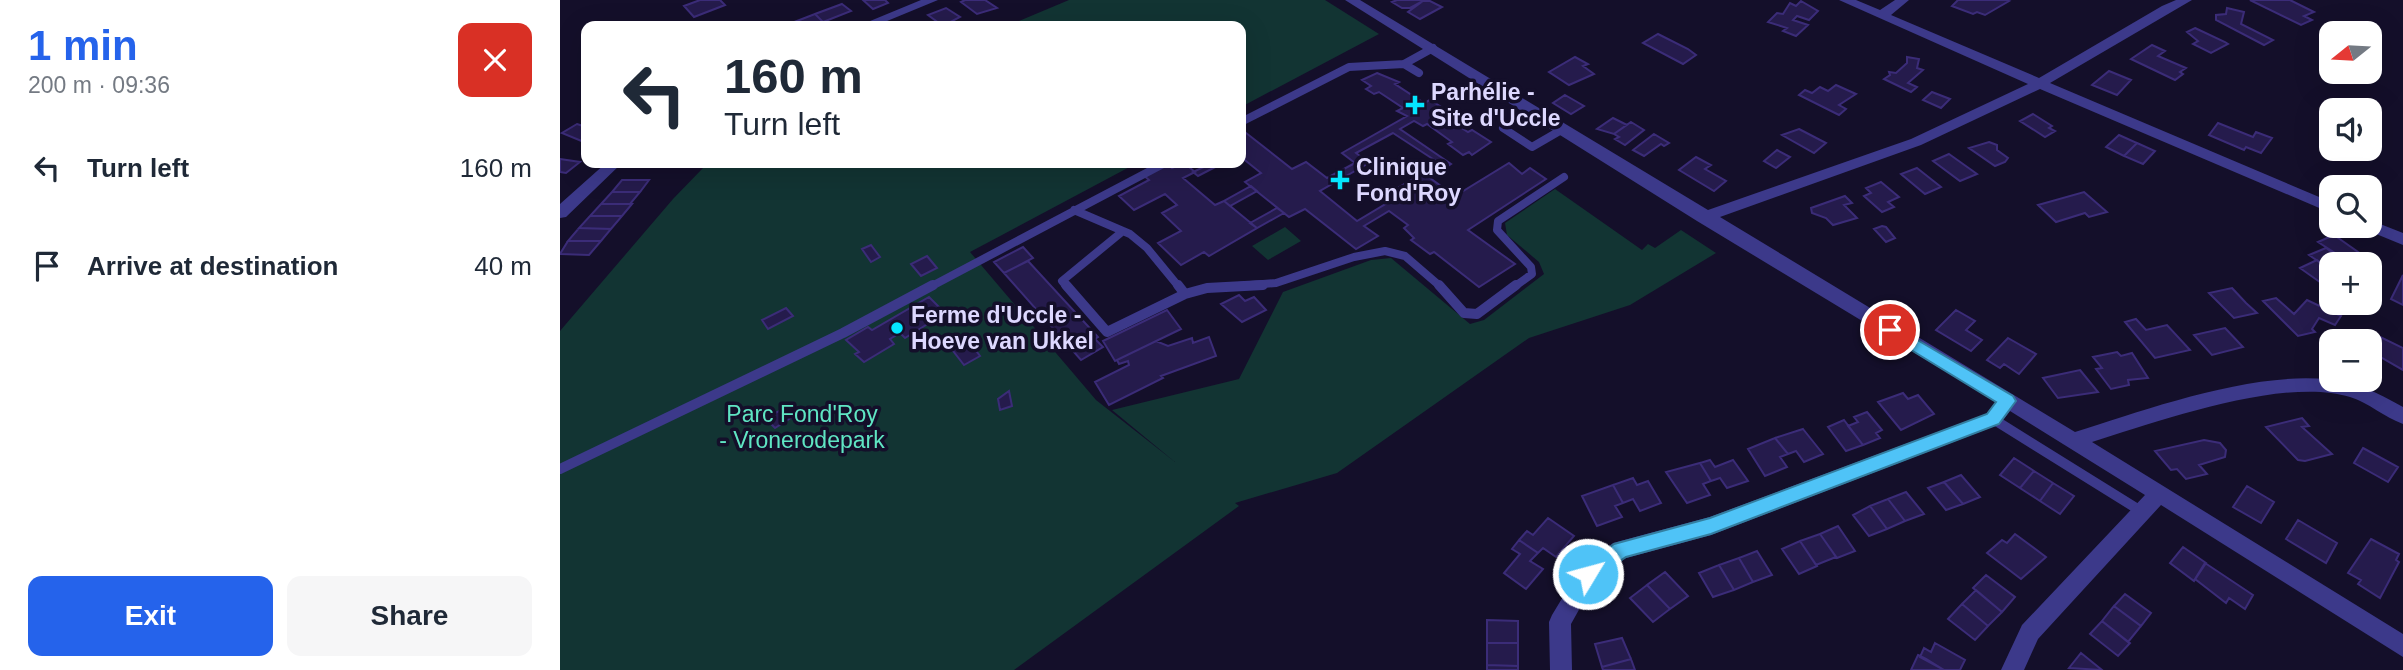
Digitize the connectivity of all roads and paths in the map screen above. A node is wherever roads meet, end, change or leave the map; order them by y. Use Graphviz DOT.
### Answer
graph roads {
  1 [pos="932,0"];
  2 [pos="1351,0"];
  3 [pos="1845,0"];
  4 [pos="1903,0"];
  5 [pos="2186,0"];
  6 [pos="1881,16"];
  7 [pos="877,21"];
  8 [pos="1433,48"];
  9 [pos="1404,64"];
  10 [pos="1419,73"];
  11 [pos="2039,84"];
  12 [pos="1272,106"];
  13 [pos="1532,110"];
  14 [pos="1281,113"];
  15 [pos="1246,119"];
  16 [pos="1563,129"];
  17 [pos="1532,147"];
  18 [pos="1543,154"];
  19 [pos="610,168"];
  20 [pos="1156,168"];
  21 [pos="1564,177"];
  22 [pos="2319,203"];
  23 [pos="1074,211"];
  24 [pos="560,213"];
  25 [pos="1703,217"];
  26 [pos="2382,230"];
  27 [pos="1123,231"];
  28 [pos="2403,239"];
  29 [pos="1185,294"];
  30 [pos="2319,383"];
  31 [pos="2361,392"];
  32 [pos="2007,401"];
  33 [pos="2403,416"];
  34 [pos="1993,419"];
  35 [pos="2073,440"];
  36 [pos="560,469"];
  37 [pos="2159,494"];
  38 [pos="2144,513"];
  39 [pos="2403,646"];
  40 [pos="1561,670"];
  41 [pos="2012,670"];
  1 -- 7 [label="street"];
  2 -- 8 [label="street"];
  3 -- 6 [label="street"];
  4 -- 6 [label="street"];
  5 -- 11 [label="street"];
  6 -- 11 [label="street"];
  8 -- 9 [label="lane"];
  8 -- 13 [label="street"];
  9 -- 10 [label="lane"];
  9 -- 12 [label="lane"];
  11 -- 22 [label="street"];
  11 -- 25 [label="street"];
  12 -- 14 [label="lane"];
  12 -- 15 [label="lane"];
  13 -- 16 [label="street"];
  13 -- 17 [label="lane"];
  16 -- 17 [label="lane"];
  16 -- 25 [label="street"];
  17 -- 18 [label="lane"];
  19 -- 24 [label="street"];
  20 -- 23 [label="lane"];
  21 -- 29 [label="lane"];
  23 -- 27 [label="lane"];
  23 -- 36 [label="lane"];
  25 -- 32 [label="street"];
  26 -- 28 [label="street"];
  27 -- 29 [label="lane"];
  27 -- 29 [label="lane"];
  30 -- 35 [label="street"];
  31 -- 33 [label="street"];
  32 -- 34 [label="street"];
  32 -- 35 [label="street"];
  34 -- 38 [label="lane"];
  34 -- 40 [label="street"];
  35 -- 37 [label="street"];
  37 -- 38 [label="street"];
  37 -- 39 [label="street"];
  38 -- 41 [label="street"];
}
